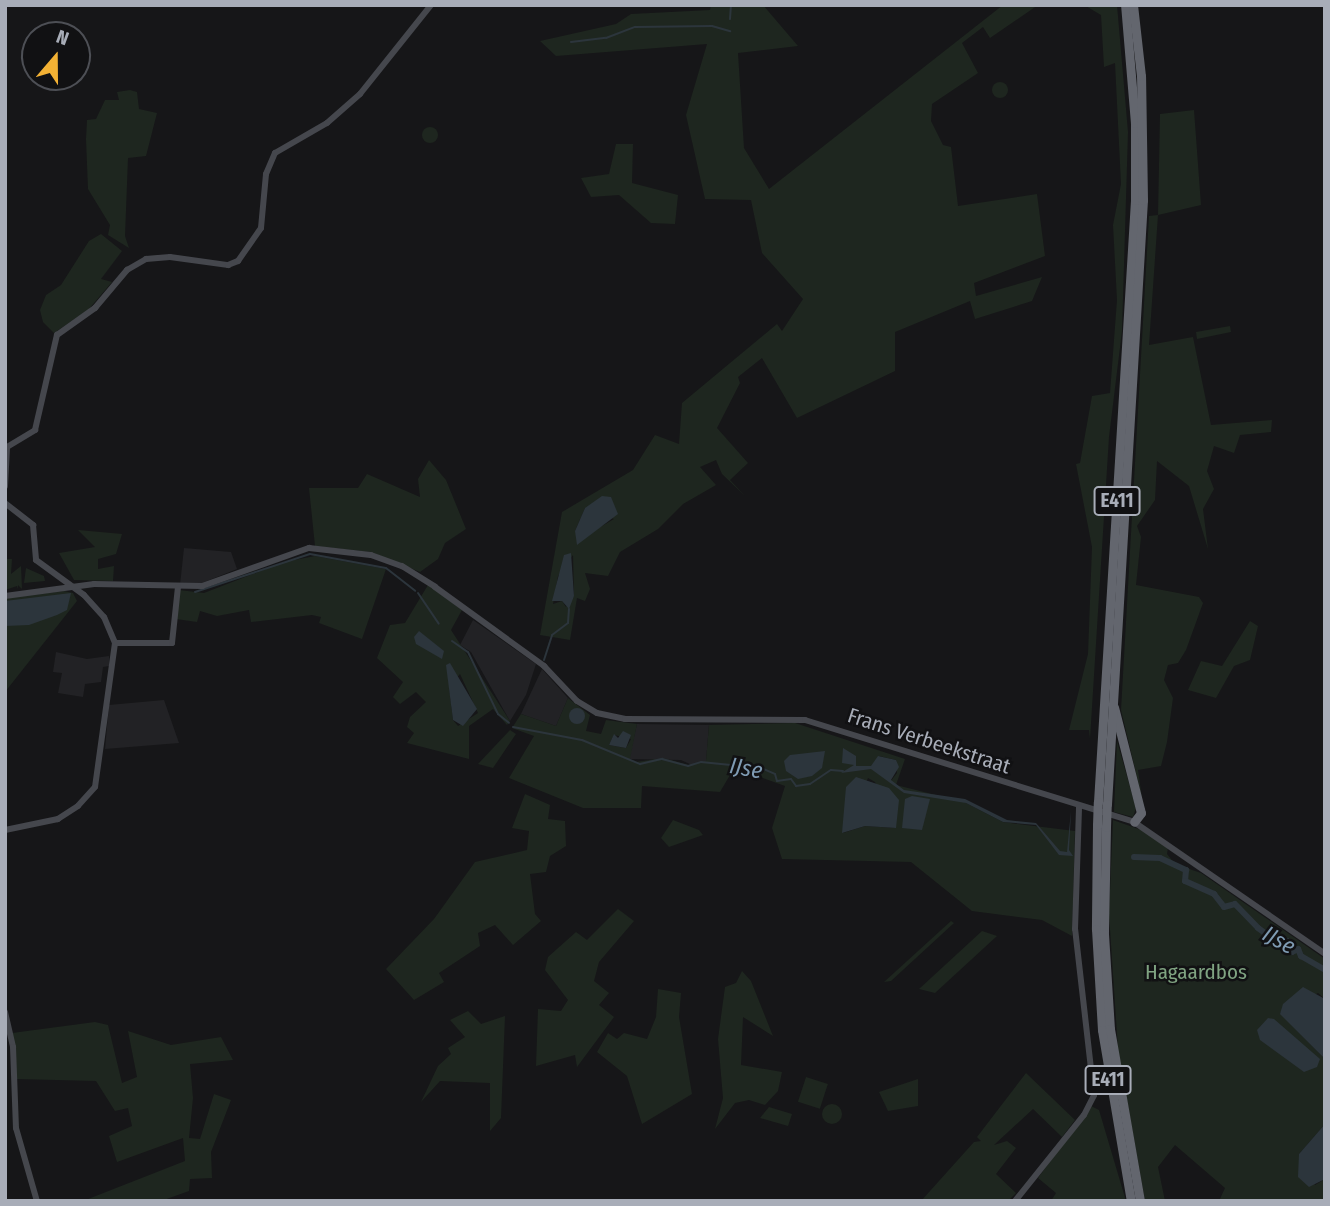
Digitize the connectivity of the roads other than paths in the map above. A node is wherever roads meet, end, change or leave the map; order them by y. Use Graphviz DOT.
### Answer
graph roads {
  1 [pos="431,5"];
  2 [pos="1125,5"];
  3 [pos="1133,5"];
  4 [pos="5,486"];
  5 [pos="5,503"];
  6 [pos="75,586"];
  7 [pos="178,587"];
  8 [pos="5,596"];
  9 [pos="115,643"];
  10 [pos="1113,704"];
  11 [pos="1103,803"];
  12 [pos="1079,807"];
  13 [pos="1139,824"];
  14 [pos="5,830"];
  15 [pos="1325,954"];
  16 [pos="1101,960"];
  17 [pos="5,1012"];
  18 [pos="37,1201"];
  19 [pos="1015,1201"];
  20 [pos="1131,1201"];
  21 [pos="1140,1201"];
  1 -- 4 [label="street"];
  2 -- 11 [label="highway, E411"];
  3 -- 10 [label="highway, E411"];
  5 -- 6 [label="street"];
  6 -- 7 [label="street, Frans Verbeekstraat"];
  6 -- 8 [label="street, Frans Verbeekstraat"];
  6 -- 9 [label="street"];
  7 -- 9 [label="street"];
  7 -- 12 [label="street, Frans Verbeekstraat"];
  9 -- 14 [label="street"];
  10 -- 11 [label="highway, E411"];
  10 -- 13 [label="highway"];
  11 -- 16 [label="highway, E411, bridge"];
  12 -- 13 [label="street, Frans Verbeekstraat"];
  12 -- 19 [label="street"];
  13 -- 15 [label="street, Frans Verbeekstraat"];
  16 -- 20 [label="highway, E411"];
  16 -- 21 [label="highway, E411"];
  17 -- 18 [label="street"];
}
